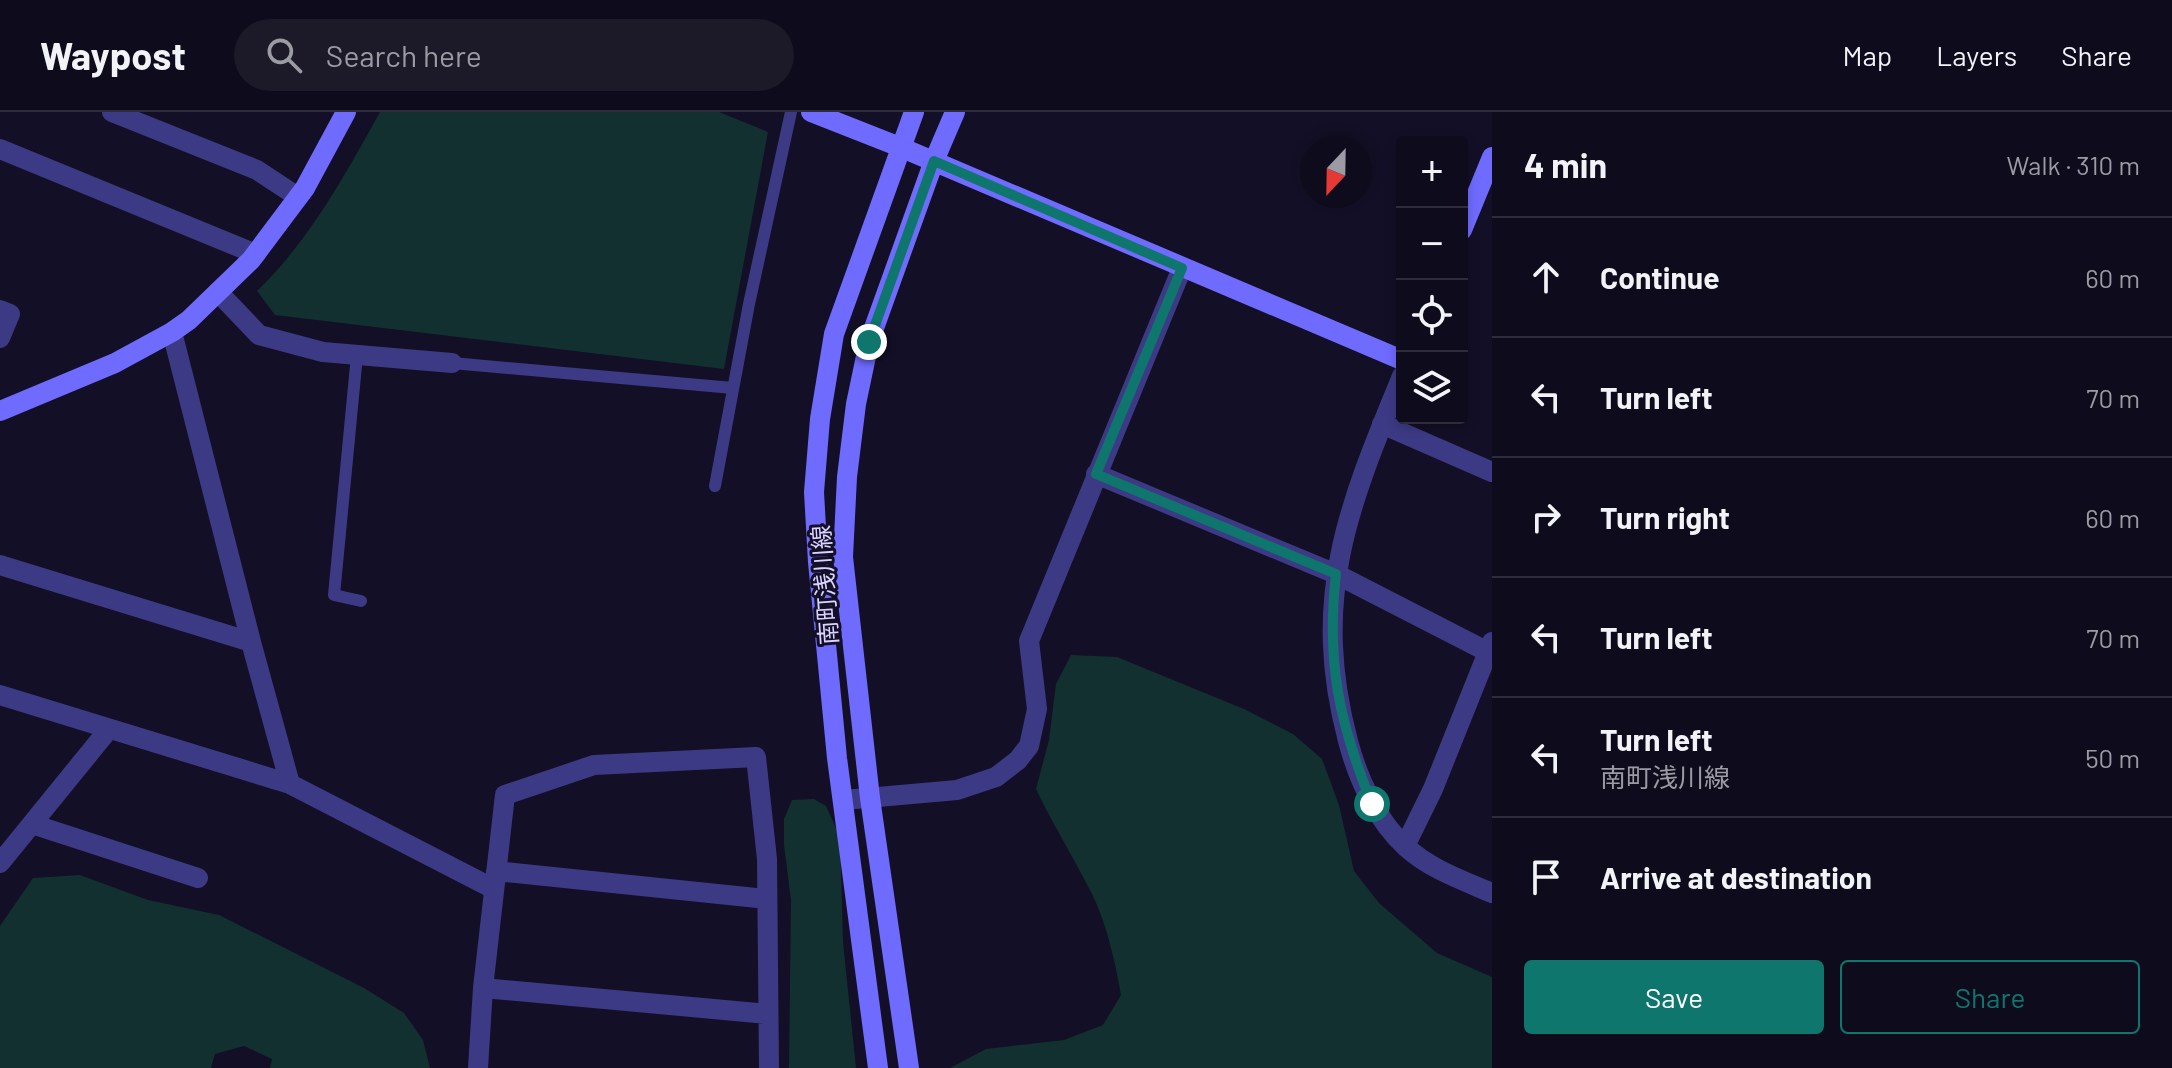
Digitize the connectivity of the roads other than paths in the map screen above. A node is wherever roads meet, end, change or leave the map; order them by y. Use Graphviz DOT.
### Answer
graph roads {
  1 [pos="112,112"];
  2 [pos="346,112"];
  3 [pos="791,112"];
  4 [pos="811,112"];
  5 [pos="914,112"];
  6 [pos="955,112"];
  7 [pos="900,147"];
  8 [pos="0,149"];
  9 [pos="1492,157"];
  10 [pos="934,161"];
  11 [pos="298,197"];
  12 [pos="1468,215"];
  13 [pos="256,254"];
  14 [pos="1182,268"];
  15 [pos="218,292"];
  16 [pos="0,310"];
  17 [pos="172,332"];
  18 [pos="0,338"];
  19 [pos="357,355"];
  20 [pos="1396,357"];
  21 [pos="452,363"];
  22 [pos="733,388"];
  23 [pos="1396,390"];
  24 [pos="0,411"];
  25 [pos="1382,424"];
  26 [pos="1492,472"];
  27 [pos="1096,474"];
  28 [pos="715,486"];
  29 [pos="0,565"];
  30 [pos="1336,574"];
  31 [pos="361,601"];
  32 [pos="251,642"];
  33 [pos="1491,650"];
  34 [pos="0,695"];
  35 [pos="109,729"];
  36 [pos="290,784"];
  37 [pos="870,798"];
  38 [pos="844,800"];
  39 [pos="32,824"];
  40 [pos="8,841"];
  41 [pos="1405,846"];
  42 [pos="0,863"];
  43 [pos="198,878"];
  44 [pos="495,880"];
  45 [pos="1492,893"];
  46 [pos="767,899"];
  47 [pos="483,988"];
  48 [pos="768,1014"];
  49 [pos="478,1068"];
  50 [pos="769,1068"];
  51 [pos="878,1068"];
  52 [pos="909,1068"];
  1 -- 11 [label="street"];
  2 -- 11 [label="street"];
  3 -- 22 [label="lane"];
  4 -- 7 [label="street"];
  5 -- 7 [label="street, 南町浅川線"];
  6 -- 10 [label="street, 南町浅川線"];
  7 -- 10 [label="street"];
  7 -- 38 [label="street, 南町浅川線"];
  8 -- 13 [label="street"];
  9 -- 12 [label="street"];
  10 -- 14 [label="street"];
  10 -- 37 [label="street, 南町浅川線"];
  11 -- 13 [label="street"];
  13 -- 15 [label="street"];
  14 -- 20 [label="street"];
  14 -- 27 [label="street"];
  15 -- 17 [label="street"];
  15 -- 19 [label="street"];
  16 -- 18 [label="street"];
  17 -- 24 [label="street"];
  17 -- 32 [label="street"];
  19 -- 21 [label="street"];
  19 -- 31 [label="lane"];
  21 -- 22 [label="lane"];
  22 -- 28 [label="lane"];
  23 -- 25 [label="street"];
  25 -- 26 [label="street"];
  25 -- 30 [label="street"];
  27 -- 30 [label="street"];
  27 -- 37 [label="street"];
  29 -- 32 [label="street"];
  30 -- 33 [label="street"];
  30 -- 41 [label="street"];
  32 -- 36 [label="street"];
  33 -- 41 [label="street"];
  34 -- 35 [label="street"];
  35 -- 36 [label="street"];
  35 -- 39 [label="street"];
  36 -- 44 [label="street"];
  37 -- 38 [label="street"];
  37 -- 52 [label="street, 南町浅川線"];
  38 -- 51 [label="street, 南町浅川線"];
  39 -- 40 [label="street"];
  39 -- 43 [label="street"];
  40 -- 42 [label="street"];
  41 -- 45 [label="street"];
  44 -- 46 [label="street"];
  44 -- 46 [label="street"];
  44 -- 47 [label="street"];
  46 -- 48 [label="street"];
  47 -- 48 [label="street"];
  47 -- 49 [label="street"];
  48 -- 50 [label="street"];
}
